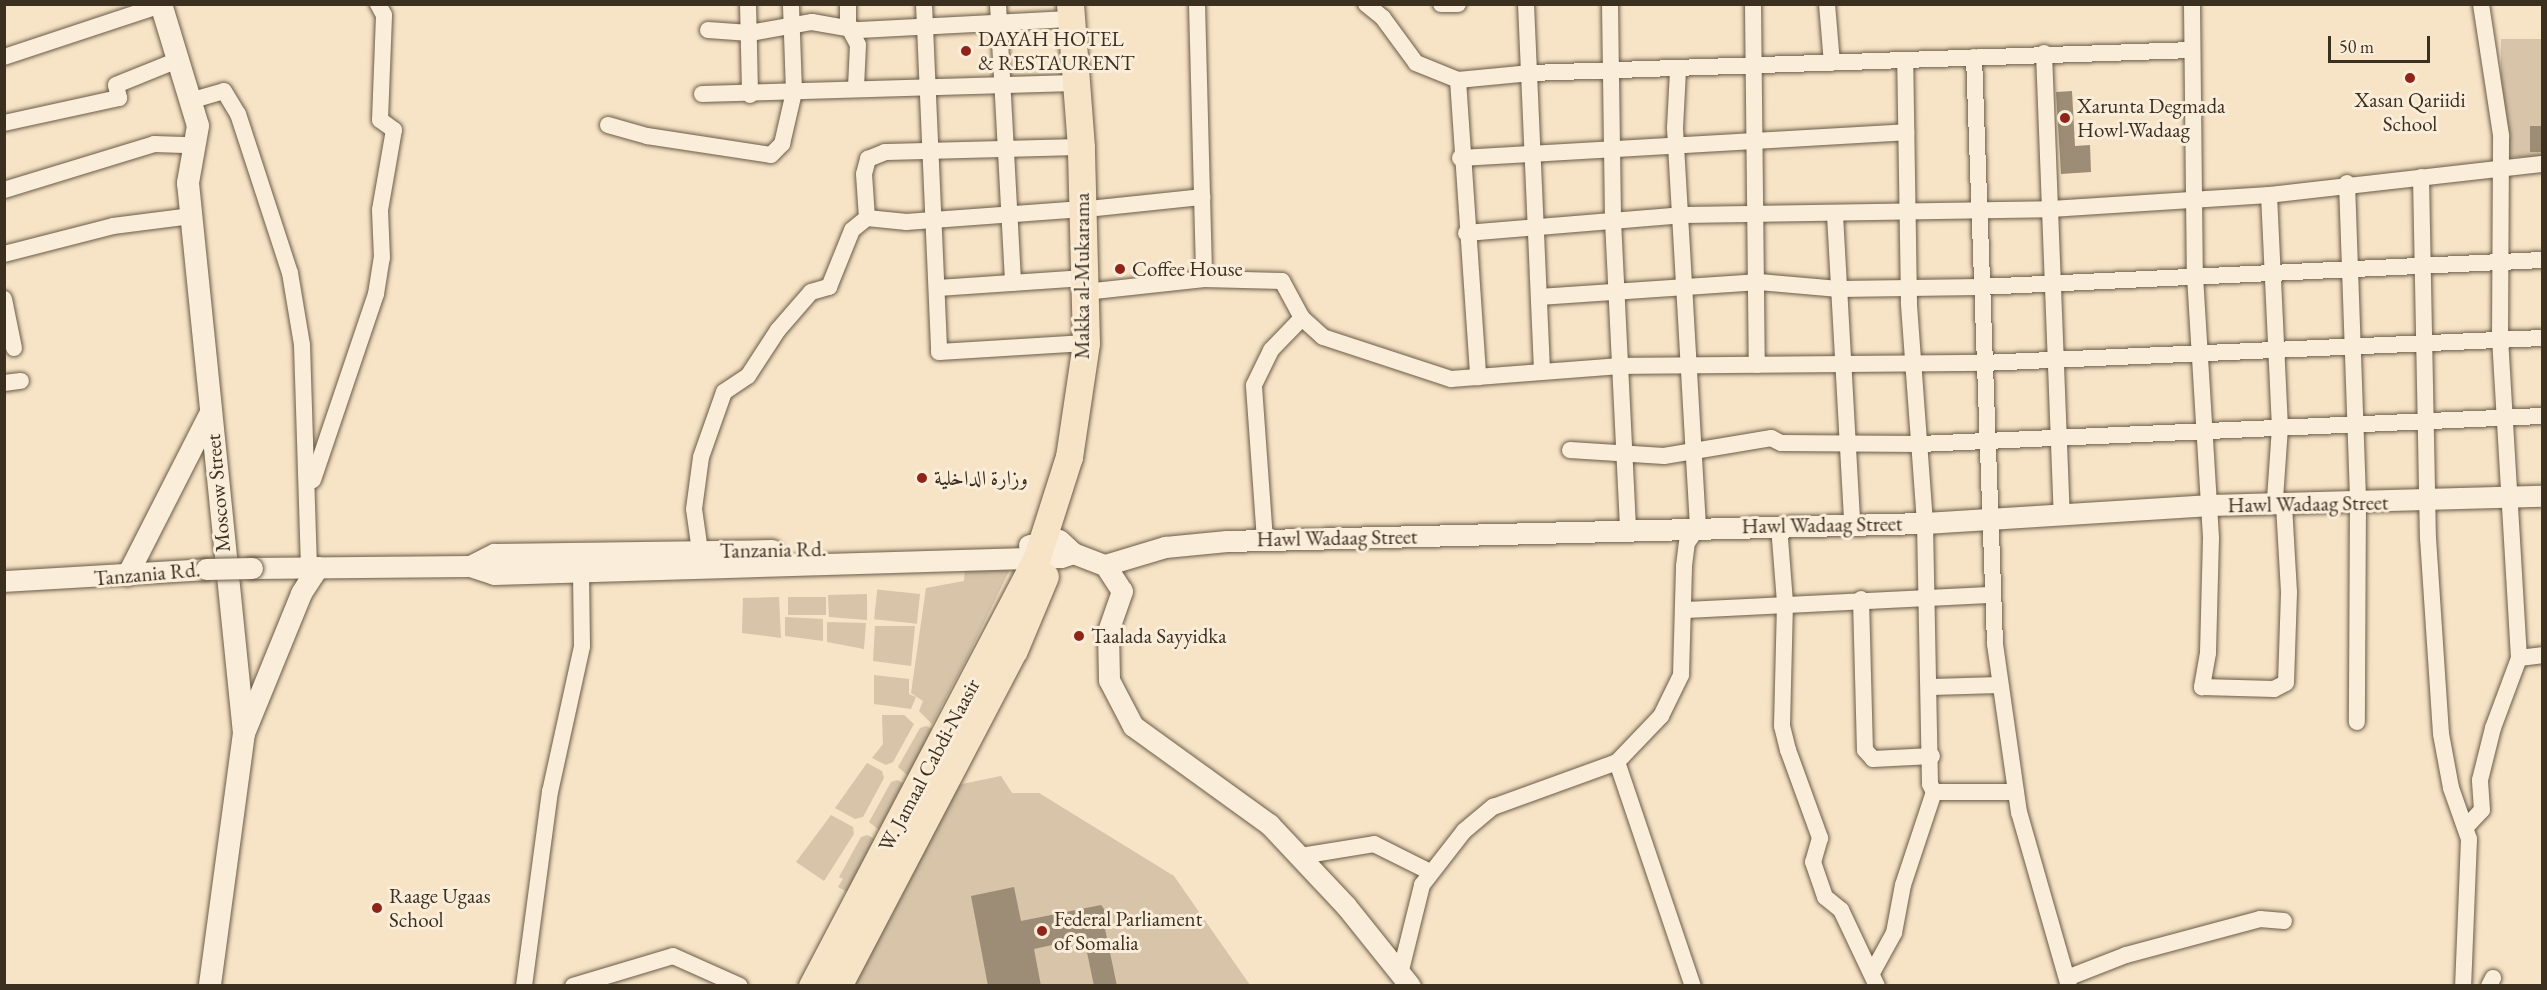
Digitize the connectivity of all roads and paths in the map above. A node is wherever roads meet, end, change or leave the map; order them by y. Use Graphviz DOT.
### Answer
graph roads {
  1 [pos="378,4"];
  2 [pos="748,4"];
  3 [pos="791,4"];
  4 [pos="849,4"];
  5 [pos="924,4"];
  6 [pos="998,4"];
  7 [pos="1197,4"];
  8 [pos="1441,4"];
  9 [pos="1458,4"];
  10 [pos="1526,4"];
  11 [pos="1610,4"];
  12 [pos="1753,4"];
  13 [pos="1827,4"];
  14 [pos="2192,4"];
  15 [pos="2481,4"];
  16 [pos="161,5"];
  17 [pos="1452,5"];
  18 [pos="1373,6"];
  19 [pos="1074,9"];
  20 [pos="999,24"];
  21 [pos="791,26"];
  22 [pos="848,26"];
  23 [pos="924,26"];
  24 [pos="708,30"];
  25 [pos="750,33"];
  26 [pos="2192,50"];
  27 [pos="2044,53"];
  28 [pos="4,57"];
  29 [pos="1974,57"];
  30 [pos="178,60"];
  31 [pos="1905,61"];
  32 [pos="1832,63"];
  33 [pos="1756,65"];
  34 [pos="1678,70"];
  35 [pos="1531,73"];
  36 [pos="1612,73"];
  37 [pos="1458,80"];
  38 [pos="1002,83"];
  39 [pos="1075,83"];
  40 [pos="856,87"];
  41 [pos="930,88"];
  42 [pos="794,92"];
  43 [pos="702,94"];
  44 [pos="750,95"];
  45 [pos="193,100"];
  46 [pos="4,123"];
  47 [pos="608,125"];
  48 [pos="1906,132"];
  49 [pos="1757,144"];
  50 [pos="192,145"];
  51 [pos="1678,145"];
  52 [pos="1006,147"];
  53 [pos="1081,147"];
  54 [pos="933,148"];
  55 [pos="1615,150"];
  56 [pos="1536,151"];
  57 [pos="1460,158"];
  58 [pos="2542,164"];
  59 [pos="2499,167"];
  60 [pos="2421,177"];
  61 [pos="2348,183"];
  62 [pos="4,190"];
  63 [pos="2269,195"];
  64 [pos="1202,196"];
  65 [pos="2194,196"];
  66 [pos="1090,209"];
  67 [pos="2051,209"];
  68 [pos="1009,211"];
  69 [pos="1979,213"];
  70 [pos="1758,214"];
  71 [pos="1907,214"];
  72 [pos="1684,215"];
  73 [pos="1835,215"];
  74 [pos="191,216"];
  75 [pos="936,217"];
  76 [pos="867,218"];
  77 [pos="1613,221"];
  78 [pos="1536,225"];
  79 [pos="1466,232"];
  80 [pos="4,254"];
  81 [pos="2542,260"];
  82 [pos="2499,264"];
  83 [pos="2420,265"];
  84 [pos="2350,268"];
  85 [pos="2272,275"];
  86 [pos="2195,276"];
  87 [pos="1204,279"];
  88 [pos="1759,282"];
  89 [pos="2054,282"];
  90 [pos="1013,283"];
  91 [pos="1909,286"];
  92 [pos="1090,287"];
  93 [pos="1688,287"];
  94 [pos="1980,287"];
  95 [pos="938,288"];
  96 [pos="1839,289"];
  97 [pos="1618,295"];
  98 [pos="1539,297"];
  99 [pos="4,299"];
  100 [pos="1302,318"];
  101 [pos="2542,338"];
  102 [pos="2500,339"];
  103 [pos="2425,342"];
  104 [pos="1086,343"];
  105 [pos="2352,347"];
  106 [pos="14,348"];
  107 [pos="2275,348"];
  108 [pos="2200,352"];
  109 [pos="2058,358"];
  110 [pos="1983,363"];
  111 [pos="1690,365"];
  112 [pos="1757,365"];
  113 [pos="1915,365"];
  114 [pos="1621,366"];
  115 [pos="1846,367"];
  116 [pos="1542,371"];
  117 [pos="1478,377"];
  118 [pos="210,412"];
  119 [pos="2542,416"];
  120 [pos="2506,418"];
  121 [pos="2430,422"];
  122 [pos="2356,424"];
  123 [pos="2280,428"];
  124 [pos="2207,429"];
  125 [pos="2059,438"];
  126 [pos="1985,442"];
  127 [pos="1851,444"];
  128 [pos="1920,444"];
  129 [pos="1694,448"];
  130 [pos="1570,450"];
  131 [pos="1624,456"];
  132 [pos="310,492"];
  133 [pos="2542,496"];
  134 [pos="2508,497"];
  135 [pos="2428,501"];
  136 [pos="2358,503"];
  137 [pos="2210,505"];
  138 [pos="2284,506"];
  139 [pos="2062,516"];
  140 [pos="1990,520"];
  141 [pos="1852,523"];
  142 [pos="1925,523"];
  143 [pos="1779,526"];
  144 [pos="1698,527"];
  145 [pos="1628,531"];
  146 [pos="1265,540"];
  147 [pos="1053,550"];
  148 [pos="700,551"];
  149 [pos="663,560"];
  150 [pos="1105,565"];
  151 [pos="470,566"];
  152 [pos="313,567"];
  153 [pos="581,571"];
  154 [pos="127,575"];
  155 [pos="4,581"];
  156 [pos="1991,595"];
  157 [pos="1861,599"];
  158 [pos="1928,599"];
  159 [pos="1785,603"];
  160 [pos="1684,610"];
  161 [pos="2542,655"];
  162 [pos="2519,658"];
  163 [pos="2000,685"];
  164 [pos="1931,687"];
  165 [pos="2357,722"];
  166 [pos="244,733"];
  167 [pos="951,745"];
  168 [pos="1932,756"];
  169 [pos="1617,762"];
  170 [pos="1934,792"];
  171 [pos="2014,792"];
  172 [pos="2466,827"];
  173 [pos="1301,855"];
  174 [pos="1430,872"];
  175 [pos="2284,921"];
  176 [pos="1406,978"];
  177 [pos="1875,979"];
  178 [pos="2068,982"];
  179 [pos="210,986"];
  180 [pos="524,986"];
  181 [pos="573,986"];
  182 [pos="740,986"];
  183 [pos="812,986"];
  184 [pos="838,986"];
  185 [pos="1693,986"];
  186 [pos="2463,986"];
  1 -- 132 [label="street"];
  2 -- 25 [label="street"];
  3 -- 21 [label="street"];
  4 -- 22 [label="street"];
  5 -- 23 [label="street"];
  6 -- 20 [label="street"];
  7 -- 64 [label="street"];
  8 -- 17 [label="street"];
  9 -- 17 [label="street"];
  10 -- 35 [label="street"];
  11 -- 36 [label="street"];
  12 -- 33 [label="street"];
  13 -- 32 [label="street"];
  14 -- 26 [label="street"];
  15 -- 59 [label="street"];
  16 -- 28 [label="street"];
  16 -- 30 [label="main road, Moscow Street"];
  18 -- 37 [label="street"];
  19 -- 20 [label="street"];
  19 -- 39 [label="highway, Makka al-Mukarama"];
  19 -- 66 [label="highway, Makka al-Mukarama"];
  20 -- 23 [label="street"];
  20 -- 38 [label="street"];
  21 -- 22 [label="street"];
  21 -- 25 [label="street"];
  21 -- 42 [label="street"];
  22 -- 23 [label="street"];
  22 -- 40 [label="street"];
  23 -- 41 [label="street"];
  24 -- 25 [label="street"];
  25 -- 44 [label="street"];
  26 -- 27 [label="street"];
  26 -- 65 [label="street"];
  27 -- 29 [label="street"];
  27 -- 67 [label="street"];
  29 -- 31 [label="street"];
  29 -- 69 [label="street"];
  30 -- 45 [label="main road, Moscow Street"];
  30 -- 46 [label="street"];
  31 -- 32 [label="street"];
  31 -- 48 [label="street"];
  32 -- 33 [label="street"];
  33 -- 34 [label="street"];
  33 -- 49 [label="street"];
  34 -- 36 [label="street"];
  34 -- 51 [label="street"];
  35 -- 36 [label="street"];
  35 -- 37 [label="street"];
  35 -- 56 [label="street"];
  36 -- 55 [label="street"];
  37 -- 57 [label="street"];
  38 -- 39 [label="street"];
  38 -- 41 [label="street"];
  38 -- 52 [label="street"];
  39 -- 53 [label="highway, Makka al-Mukarama"];
  40 -- 41 [label="street"];
  40 -- 42 [label="street"];
  41 -- 54 [label="street"];
  42 -- 44 [label="street"];
  42 -- 47 [label="street"];
  43 -- 44 [label="street"];
  45 -- 50 [label="main road, Moscow Street"];
  45 -- 132 [label="street"];
  48 -- 49 [label="street"];
  48 -- 71 [label="street"];
  49 -- 51 [label="street"];
  49 -- 70 [label="street"];
  50 -- 62 [label="street"];
  50 -- 74 [label="main road, Moscow Street"];
  51 -- 55 [label="street"];
  51 -- 72 [label="street"];
  52 -- 53 [label="street"];
  52 -- 54 [label="street"];
  52 -- 68 [label="street"];
  53 -- 66 [label="highway, Makka al-Mukarama"];
  54 -- 75 [label="street"];
  54 -- 76 [label="street"];
  55 -- 56 [label="street"];
  55 -- 77 [label="street"];
  56 -- 57 [label="street"];
  56 -- 78 [label="street"];
  57 -- 79 [label="street"];
  58 -- 59 [label="street"];
  59 -- 60 [label="street"];
  59 -- 82 [label="street"];
  60 -- 61 [label="street"];
  60 -- 83 [label="street"];
  61 -- 63 [label="street"];
  61 -- 84 [label="street"];
  63 -- 65 [label="street"];
  63 -- 85 [label="street"];
  64 -- 66 [label="street"];
  64 -- 87 [label="street"];
  65 -- 67 [label="street"];
  65 -- 86 [label="street"];
  66 -- 68 [label="street"];
  66 -- 92 [label="highway, Makka al-Mukarama"];
  67 -- 69 [label="street"];
  67 -- 89 [label="street"];
  68 -- 75 [label="street"];
  68 -- 90 [label="street"];
  69 -- 71 [label="street"];
  69 -- 94 [label="street"];
  70 -- 72 [label="street"];
  70 -- 73 [label="street"];
  70 -- 88 [label="street"];
  71 -- 73 [label="street"];
  71 -- 91 [label="street"];
  72 -- 77 [label="street"];
  72 -- 93 [label="street"];
  73 -- 96 [label="street"];
  74 -- 80 [label="street"];
  74 -- 118 [label="main road, Moscow Street"];
  75 -- 76 [label="street"];
  75 -- 95 [label="street"];
  76 -- 148 [label="street"];
  77 -- 78 [label="street"];
  77 -- 97 [label="street"];
  78 -- 79 [label="street"];
  78 -- 98 [label="street"];
  79 -- 117 [label="street"];
  81 -- 82 [label="street"];
  82 -- 83 [label="street"];
  82 -- 102 [label="street"];
  83 -- 84 [label="street"];
  83 -- 103 [label="street"];
  84 -- 85 [label="street"];
  84 -- 105 [label="street"];
  85 -- 86 [label="street"];
  85 -- 107 [label="street"];
  86 -- 89 [label="street"];
  86 -- 108 [label="street"];
  87 -- 92 [label="street"];
  87 -- 100 [label="street"];
  88 -- 93 [label="street"];
  88 -- 96 [label="street"];
  88 -- 112 [label="street"];
  89 -- 94 [label="street"];
  89 -- 109 [label="street"];
  90 -- 92 [label="street"];
  90 -- 95 [label="street"];
  91 -- 94 [label="street"];
  91 -- 96 [label="street"];
  91 -- 113 [label="street"];
  92 -- 104 [label="highway, Makka al-Mukarama"];
  92 -- 147 [label="highway, Makka al-Mukarama"];
  93 -- 97 [label="street"];
  93 -- 111 [label="street"];
  94 -- 110 [label="street"];
  95 -- 104 [label="street"];
  96 -- 115 [label="street"];
  97 -- 98 [label="street"];
  97 -- 114 [label="street"];
  98 -- 116 [label="street"];
  99 -- 106 [label="street"];
  100 -- 117 [label="street"];
  100 -- 146 [label="street"];
  101 -- 102 [label="street"];
  102 -- 103 [label="street"];
  102 -- 120 [label="street"];
  103 -- 105 [label="street"];
  103 -- 121 [label="street"];
  104 -- 147 [label="highway, Makka al-Mukarama"];
  105 -- 107 [label="street"];
  105 -- 122 [label="street"];
  107 -- 108 [label="street"];
  107 -- 123 [label="street"];
  108 -- 109 [label="street"];
  108 -- 124 [label="street"];
  109 -- 110 [label="street"];
  109 -- 125 [label="street"];
  110 -- 113 [label="street"];
  110 -- 126 [label="street"];
  111 -- 112 [label="street"];
  111 -- 114 [label="street"];
  111 -- 129 [label="street"];
  112 -- 115 [label="street"];
  113 -- 115 [label="street"];
  113 -- 128 [label="street"];
  114 -- 116 [label="street"];
  114 -- 131 [label="street"];
  115 -- 127 [label="street"];
  116 -- 117 [label="street"];
  118 -- 154 [label="street"];
  118 -- 166 [label="main road, Moscow Street"];
  119 -- 120 [label="street"];
  120 -- 121 [label="street"];
  120 -- 134 [label="street"];
  121 -- 122 [label="street"];
  121 -- 135 [label="street"];
  122 -- 123 [label="street"];
  122 -- 136 [label="street"];
  123 -- 124 [label="street"];
  123 -- 138 [label="street"];
  124 -- 125 [label="street"];
  124 -- 137 [label="street"];
  125 -- 126 [label="street"];
  125 -- 139 [label="street"];
  126 -- 128 [label="street"];
  126 -- 140 [label="street"];
  127 -- 128 [label="street"];
  127 -- 129 [label="street"];
  127 -- 141 [label="street"];
  128 -- 142 [label="street"];
  129 -- 131 [label="street"];
  129 -- 144 [label="street"];
  130 -- 131 [label="street"];
  131 -- 145 [label="street"];
  132 -- 152 [label="street"];
  133 -- 134 [label="street, Hawl Wadaag Street"];
  134 -- 135 [label="street, Hawl Wadaag Street"];
  134 -- 162 [label="street"];
  135 -- 136 [label="street, Hawl Wadaag Street"];
  135 -- 172 [label="street"];
  136 -- 138 [label="street, Hawl Wadaag Street"];
  136 -- 165 [label="street"];
  137 -- 138 [label="street, Hawl Wadaag Street"];
  137 -- 138 [label="street"];
  137 -- 139 [label="street, Hawl Wadaag Street"];
  139 -- 140 [label="street, Hawl Wadaag Street"];
  140 -- 142 [label="street, Hawl Wadaag Street"];
  140 -- 156 [label="street"];
  141 -- 142 [label="street, Hawl Wadaag Street"];
  141 -- 143 [label="street, Hawl Wadaag Street"];
  142 -- 158 [label="street"];
  143 -- 144 [label="street, Hawl Wadaag Street"];
  143 -- 159 [label="street"];
  144 -- 145 [label="street, Hawl Wadaag Street"];
  144 -- 160 [label="street"];
  145 -- 146 [label="street, Hawl Wadaag Street"];
  146 -- 150 [label="street, Hawl Wadaag Street"];
  147 -- 148 [label="street, Tanzania Rd."];
  147 -- 149 [label="street, Tanzania Rd."];
  147 -- 150 [label="street, Tanzania Rd."];
  147 -- 167 [label="highway, W. Jamaal Cabdi-Naasir"];
  148 -- 149 [label="street, Tanzania Rd."];
  149 -- 151 [label="street, Tanzania Rd."];
  149 -- 153 [label="street, Tanzania Rd."];
  150 -- 173 [label="street"];
  151 -- 152 [label="street, Tanzania Rd."];
  151 -- 153 [label="street, Tanzania Rd."];
  152 -- 154 [label="street, Tanzania Rd., bridge"];
  152 -- 166 [label="street"];
  153 -- 180 [label="street"];
  154 -- 155 [label="street, Tanzania Rd."];
  156 -- 158 [label="street"];
  156 -- 163 [label="street"];
  157 -- 158 [label="street"];
  157 -- 159 [label="street"];
  157 -- 168 [label="street"];
  158 -- 164 [label="street"];
  159 -- 160 [label="street"];
  159 -- 177 [label="street"];
  160 -- 169 [label="street"];
  161 -- 162 [label="street"];
  162 -- 172 [label="street"];
  163 -- 164 [label="street"];
  163 -- 171 [label="street"];
  164 -- 168 [label="street"];
  166 -- 179 [label="main road, Moscow Street"];
  167 -- 183 [label="highway, W. Jamaal Cabdi-Naasir"];
  167 -- 184 [label="highway, W. Jamaal Cabdi-Naasir"];
  168 -- 170 [label="street"];
  169 -- 174 [label="street"];
  169 -- 185 [label="street"];
  170 -- 171 [label="street"];
  170 -- 177 [label="street"];
  171 -- 178 [label="street"];
  172 -- 186 [label="street"];
  173 -- 174 [label="street"];
  173 -- 176 [label="street"];
  174 -- 176 [label="street"];
  175 -- 178 [label="street"];
  181 -- 182 [label="street"];
}
